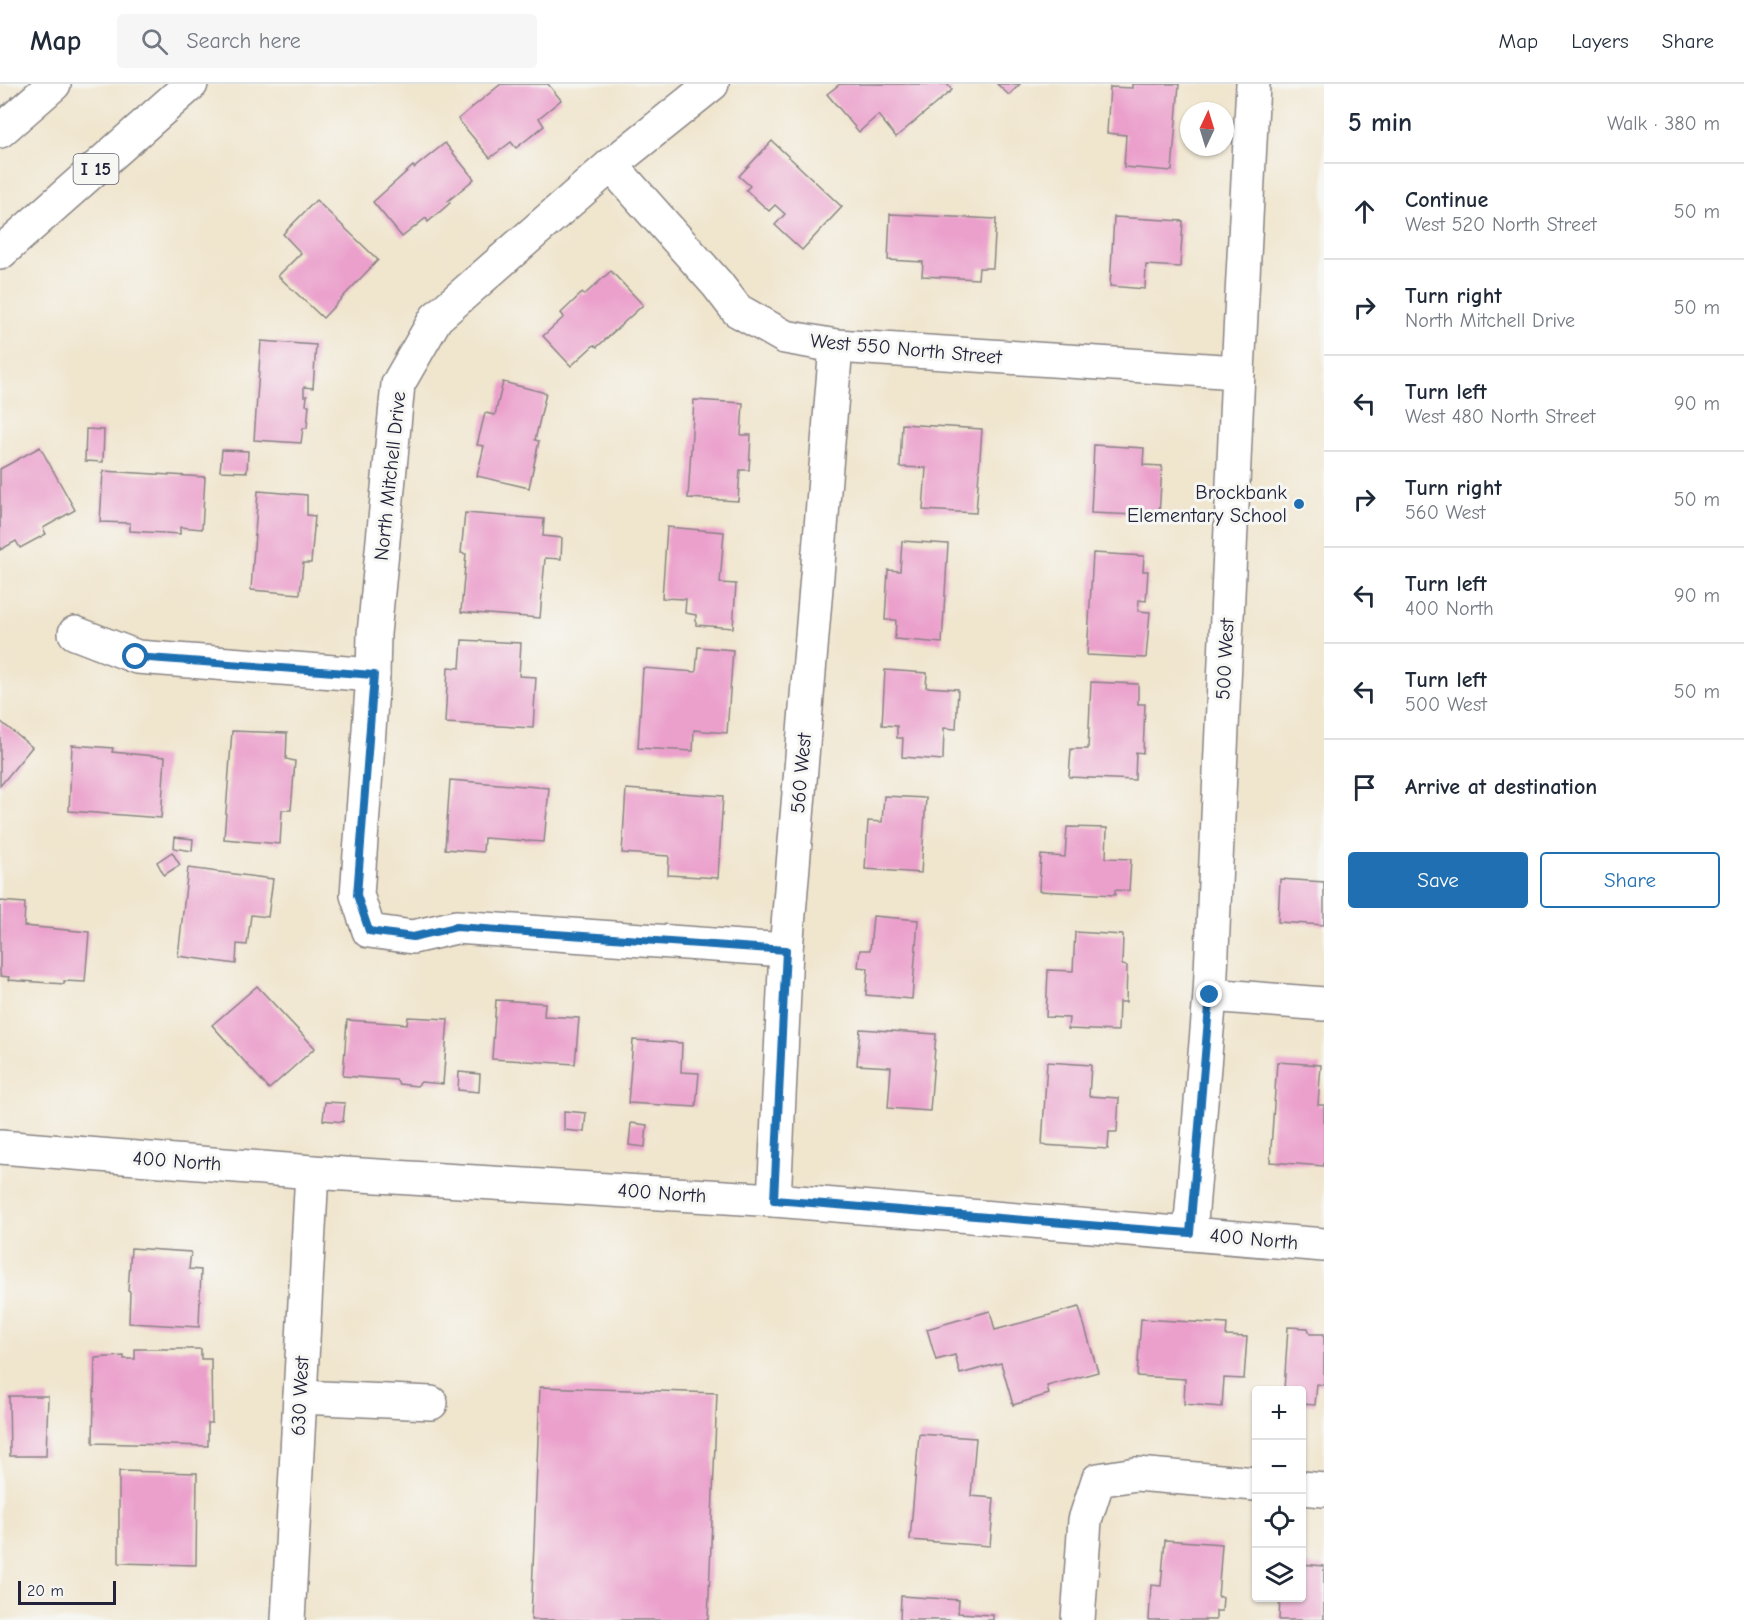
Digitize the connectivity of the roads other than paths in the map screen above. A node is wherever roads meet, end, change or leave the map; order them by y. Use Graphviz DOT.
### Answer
graph roads {
  1 [pos="54,84"];
  2 [pos="191,84"];
  3 [pos="712,84"];
  4 [pos="1254,84"];
  5 [pos="0,131"];
  6 [pos="611,165"];
  7 [pos="0,253"];
  8 [pos="836,346"];
  9 [pos="1238,372"];
  10 [pos="75,633"];
  11 [pos="374,675"];
  12 [pos="786,950"];
  13 [pos="1210,995"];
  14 [pos="1324,1004"];
  15 [pos="0,1147"];
  16 [pos="312,1172"];
  17 [pos="774,1200"];
  18 [pos="1190,1233"];
  19 [pos="1324,1245"];
  20 [pos="300,1397"];
  21 [pos="431,1403"];
  22 [pos="1252,1484"];
  23 [pos="1306,1488"];
  24 [pos="1324,1490"];
  25 [pos="288,1620"];
  26 [pos="1078,1620"];
  1 -- 5 [label="main road"];
  2 -- 7 [label="main road, I 15"];
  3 -- 6 [label="main road, North Mitchell Drive"];
  4 -- 9 [label="main road, 500 West"];
  6 -- 8 [label="main road, West 550 North Street"];
  6 -- 11 [label="main road, North Mitchell Drive"];
  8 -- 9 [label="main road, West 550 North Street"];
  8 -- 12 [label="main road, 560 West"];
  9 -- 13 [label="main road, 500 West"];
  10 -- 11 [label="main road"];
  11 -- 12 [label="main road, North Mitchell Drive"];
  12 -- 17 [label="main road, 560 West"];
  13 -- 14 [label="main road"];
  13 -- 18 [label="main road, 500 West"];
  15 -- 16 [label="main road, 400 North"];
  16 -- 17 [label="main road, 400 North"];
  16 -- 20 [label="main road, 630 West"];
  17 -- 18 [label="main road, 400 North"];
  18 -- 19 [label="main road, 400 North"];
  20 -- 21 [label="main road"];
  20 -- 25 [label="main road, 630 West"];
  22 -- 26 [label="main road"];
  23 -- 24 [label="main road"];
}
